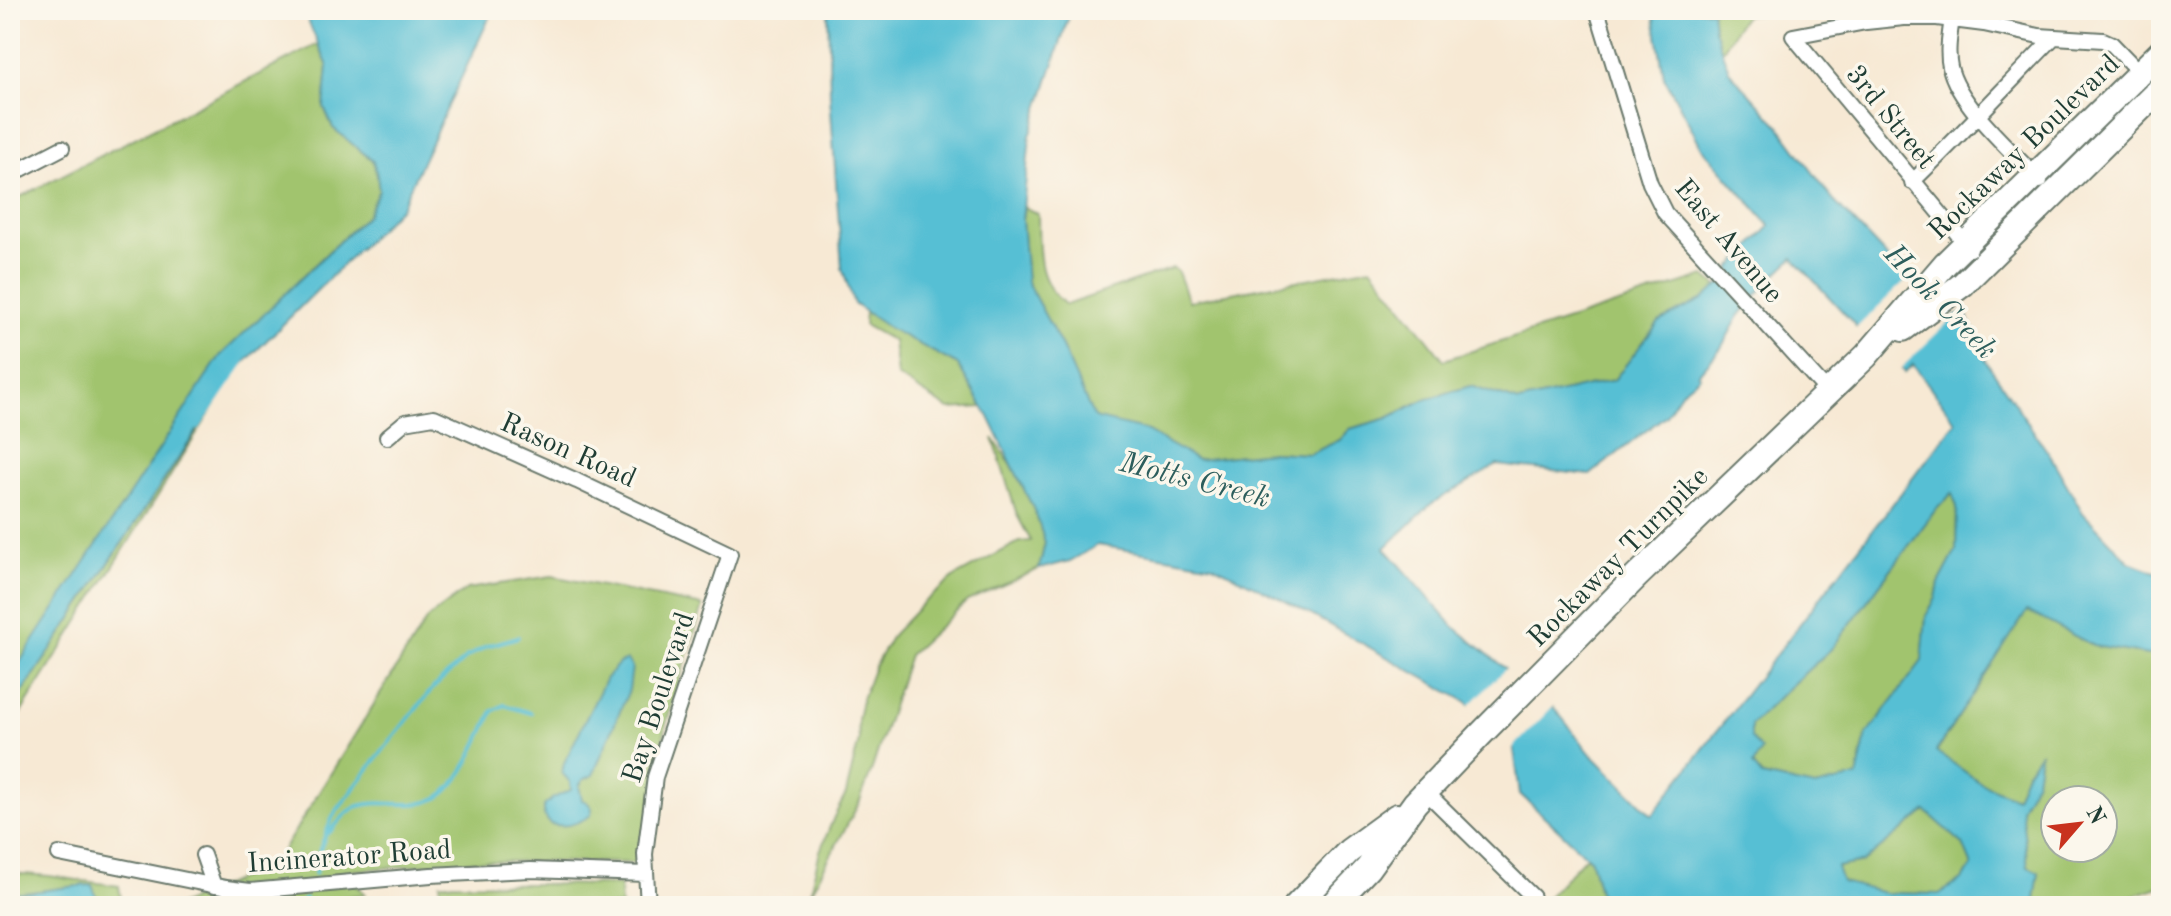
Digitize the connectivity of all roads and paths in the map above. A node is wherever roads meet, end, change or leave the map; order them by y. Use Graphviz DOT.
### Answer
graph roads {
  1 [pos="1597,10"];
  2 [pos="1953,15"];
  3 [pos="2054,37"];
  4 [pos="2161,52"];
  5 [pos="2140,73"];
  6 [pos="2161,88"];
  7 [pos="1978,116"];
  8 [pos="62,148"];
  9 [pos="10,175"];
  10 [pos="2036,177"];
  11 [pos="1912,182"];
  12 [pos="2054,196"];
  13 [pos="1965,244"];
  14 [pos="1984,264"];
  15 [pos="1901,323"];
  16 [pos="1828,392"];
  17 [pos="387,437"];
  18 [pos="730,554"];
  19 [pos="1420,797"];
  20 [pos="59,854"];
  21 [pos="203,855"];
  22 [pos="646,874"];
  23 [pos="214,886"];
  24 [pos="1533,897"];
  25 [pos="648,906"];
  26 [pos="1296,906"];
  27 [pos="1332,906"];
  1 -- 16 [label="street, East Avenue"];
  2 -- 3 [label="street"];
  2 -- 7 [label="street"];
  2 -- 11 [label="street, 3rd Street"];
  3 -- 5 [label="street"];
  3 -- 7 [label="street"];
  4 -- 5 [label="highway, Rockaway Boulevard"];
  5 -- 10 [label="highway, Rockaway Boulevard"];
  6 -- 12 [label="highway, Rockaway Boulevard"];
  7 -- 10 [label="street"];
  7 -- 11 [label="street"];
  8 -- 9 [label="street"];
  10 -- 12 [label="street"];
  10 -- 13 [label="highway, Rockaway Boulevard"];
  11 -- 13 [label="street, 3rd Street"];
  12 -- 14 [label="highway, Rockaway Boulevard"];
  13 -- 14 [label="street, 3rd Street"];
  13 -- 15 [label="highway, Rockaway Boulevard"];
  14 -- 15 [label="highway, Rockaway Boulevard"];
  15 -- 16 [label="highway, Rockaway Turnpike"];
  16 -- 19 [label="highway, Rockaway Turnpike"];
  17 -- 18 [label="street, Rason Road"];
  18 -- 22 [label="street, Bay Boulevard"];
  19 -- 24 [label="street"];
  19 -- 26 [label="highway, Rockaway Turnpike"];
  19 -- 27 [label="highway, Rockaway Turnpike"];
  20 -- 23 [label="street, Incinerator Road"];
  21 -- 23 [label="street"];
  22 -- 23 [label="street, Incinerator Road"];
  22 -- 25 [label="street, Bay Boulevard"];
}
